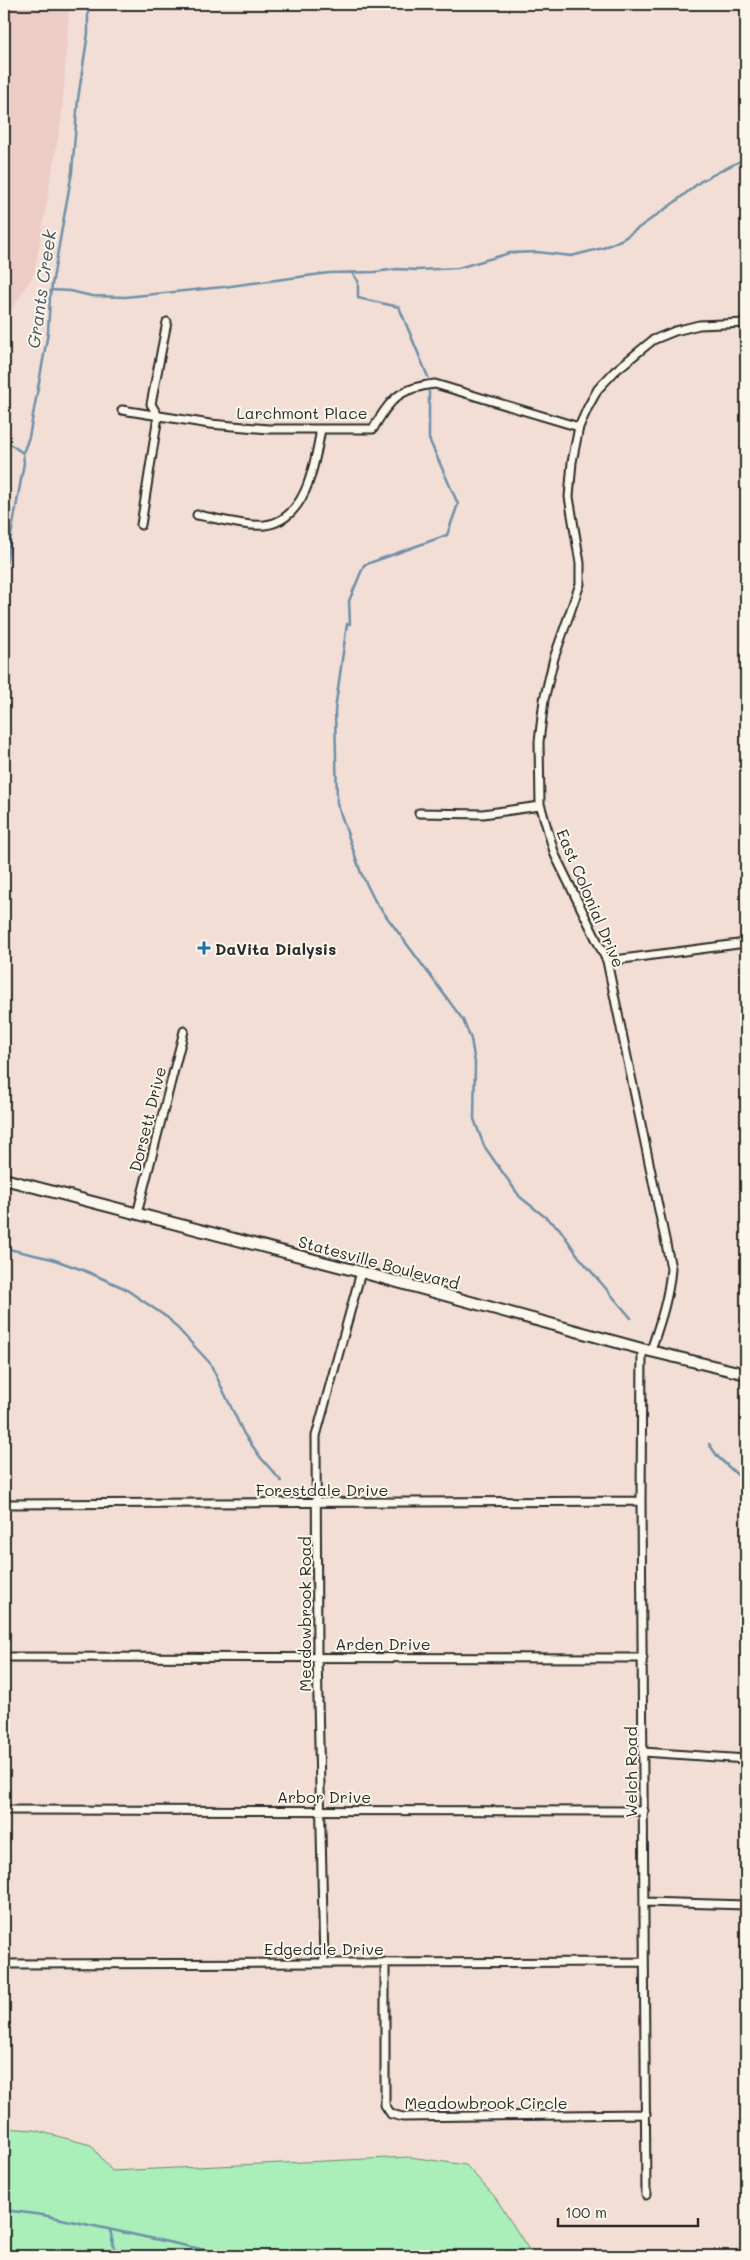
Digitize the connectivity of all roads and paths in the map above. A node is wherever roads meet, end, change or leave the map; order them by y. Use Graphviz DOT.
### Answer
graph roads {
  1 [pos="743,4"];
  2 [pos="746,8"];
  3 [pos="167,322"];
  4 [pos="746,323"];
  5 [pos="122,410"];
  6 [pos="158,416"];
  7 [pos="579,427"];
  8 [pos="321,429"];
  9 [pos="197,515"];
  10 [pos="141,525"];
  11 [pos="540,806"];
  12 [pos="419,813"];
  13 [pos="746,943"];
  14 [pos="607,961"];
  15 [pos="184,1031"];
  16 [pos="4,1180"];
  17 [pos="137,1214"];
  18 [pos="361,1272"];
  19 [pos="646,1349"];
  20 [pos="746,1374"];
  21 [pos="641,1501"];
  22 [pos="317,1503"];
  23 [pos="4,1504"];
  24 [pos="317,1656"];
  25 [pos="4,1657"];
  26 [pos="643,1658"];
  27 [pos="643,1752"];
  28 [pos="746,1759"];
  29 [pos="4,1810"];
  30 [pos="321,1810"];
  31 [pos="644,1811"];
  32 [pos="644,1902"];
  33 [pos="746,1905"];
  34 [pos="324,1962"];
  35 [pos="385,1962"];
  36 [pos="644,1962"];
  37 [pos="4,1964"];
  38 [pos="646,2114"];
  39 [pos="646,2195"];
  1 -- 2 [label="street"];
  3 -- 6 [label="street"];
  4 -- 7 [label="street, East Colonial Drive"];
  5 -- 6 [label="street, Larchmont Place"];
  6 -- 8 [label="street, Larchmont Place"];
  6 -- 10 [label="street"];
  7 -- 8 [label="street, Larchmont Place"];
  7 -- 11 [label="street, East Colonial Drive"];
  8 -- 9 [label="street"];
  11 -- 12 [label="street"];
  11 -- 14 [label="street, East Colonial Drive"];
  13 -- 14 [label="street"];
  14 -- 19 [label="street, East Colonial Drive"];
  15 -- 17 [label="street, Dorsett Drive"];
  16 -- 17 [label="main road, Statesville Boulevard"];
  17 -- 18 [label="main road, Statesville Boulevard"];
  18 -- 19 [label="main road, Statesville Boulevard"];
  18 -- 22 [label="street, Meadowbrook Road"];
  19 -- 20 [label="main road, Statesville Boulevard"];
  19 -- 21 [label="street, Welch Road"];
  21 -- 22 [label="street, Forestdale Drive"];
  21 -- 26 [label="street, Welch Road"];
  22 -- 23 [label="street, Forestdale Drive"];
  22 -- 24 [label="street, Meadowbrook Road"];
  24 -- 25 [label="street, Arden Drive"];
  24 -- 26 [label="street, Arden Drive"];
  24 -- 30 [label="street, Meadowbrook Road"];
  26 -- 27 [label="street, Welch Road"];
  27 -- 28 [label="street"];
  27 -- 31 [label="street, Welch Road"];
  29 -- 30 [label="street, Arbor Drive"];
  30 -- 31 [label="street, Arbor Drive"];
  30 -- 34 [label="street, Meadowbrook Road"];
  31 -- 32 [label="street, Welch Road"];
  32 -- 33 [label="street"];
  32 -- 36 [label="street, Welch Road"];
  34 -- 35 [label="street, Edgedale Drive"];
  34 -- 37 [label="street, Edgedale Drive"];
  35 -- 36 [label="street, Edgedale Drive"];
  35 -- 38 [label="street, Meadowbrook Circle"];
  36 -- 38 [label="street, Welch Road"];
  38 -- 39 [label="street, Welch Road"];
}
